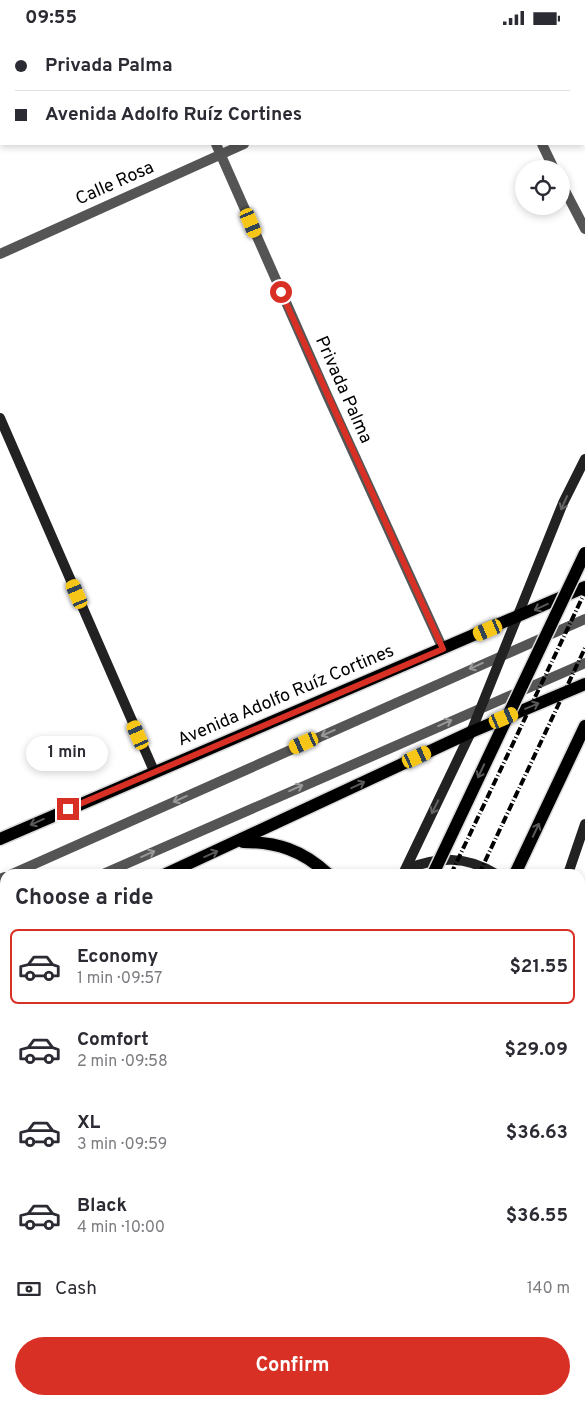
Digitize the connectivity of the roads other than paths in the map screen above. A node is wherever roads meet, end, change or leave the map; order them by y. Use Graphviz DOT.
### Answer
graph roads {
  1 [pos="216,145"];
  2 [pos="242,145"];
  3 [pos="542,145"];
  4 [pos="221,154"];
  5 [pos="550,160"];
  6 [pos="570,200"];
  7 [pos="585,229"];
  8 [pos="0,254"];
  9 [pos="0,418"];
  10 [pos="585,459"];
  11 [pos="585,553"];
  12 [pos="585,587"];
  13 [pos="518,618"];
  14 [pos="585,619"];
  15 [pos="443,649"];
  16 [pos="504,654"];
  17 [pos="585,663"];
  18 [pos="585,684"];
  19 [pos="482,706"];
  20 [pos="585,726"];
  21 [pos="471,732"];
  22 [pos="154,771"];
  23 [pos="585,824"];
  24 [pos="0,839"];
  25 [pos="238,842"];
  26 [pos="23,869"];
  27 [pos="114,869"];
  28 [pos="177,869"];
  29 [pos="323,869"];
  30 [pos="406,869"];
  31 [pos="410,869"];
  32 [pos="435,869"];
  33 [pos="488,869"];
  34 [pos="517,869"];
  35 [pos="570,869"];
  1 -- 4 [label="street, Privada Palma"];
  2 -- 4 [label="street, Calle Rosa"];
  3 -- 5 [label="street"];
  4 -- 8 [label="street, Calle Rosa"];
  4 -- 15 [label="street, Privada Palma"];
  6 -- 7 [label="street"];
  9 -- 22 [label="street"];
  10 -- 13 [label="street, one-way"];
  11 -- 32 [label="main road, one-way, bridge"];
  12 -- 13 [label="main road, Avenida Adolfo Ruíz Cortines, one-way"];
  13 -- 15 [label="main road, Avenida Adolfo Ruíz Cortines"];
  13 -- 16 [label="street"];
  14 -- 16 [label="street"];
  15 -- 22 [label="main road, Avenida Adolfo Ruíz Cortines"];
  16 -- 19 [label="street"];
  16 -- 26 [label="street, one-way"];
  17 -- 19 [label="street"];
  21 -- 18 [label="main road, one-way"];
  19 -- 21 [label="street"];
  27 -- 19 [label="street, one-way"];
  34 -- 20 [label="main road, one-way"];
  25 -- 21 [label="main road, one-way"];
  21 -- 30 [label="street, one-way"];
  22 -- 24 [label="main road, Avenida Adolfo Ruíz Cortines, one-way"];
  23 -- 35 [label="street"];
  28 -- 25 [label="main road, one-way"];
  25 -- 29 [label="main road"];
  31 -- 33 [label="street"];
}
